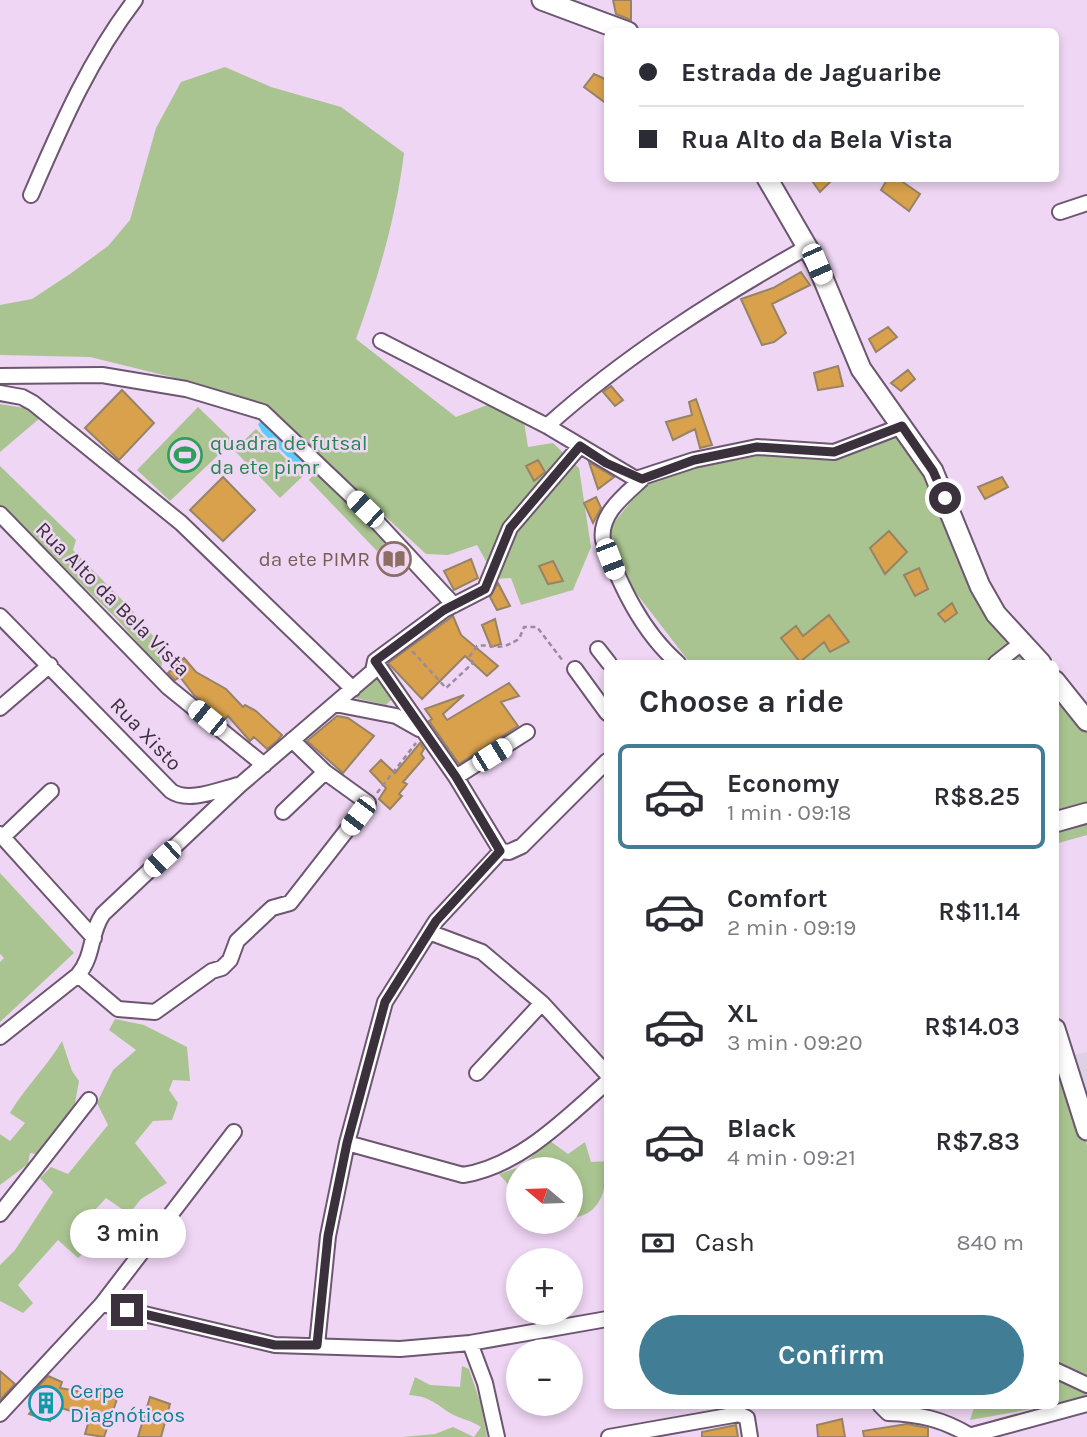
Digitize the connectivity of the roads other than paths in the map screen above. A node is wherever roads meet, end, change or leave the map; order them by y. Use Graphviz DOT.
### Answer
graph roads {
  1 [pos="135,0"];
  2 [pos="542,0"];
  3 [pos="617,28"];
  4 [pos="769,182"];
  5 [pos="31,195"];
  6 [pos="1087,203"];
  7 [pos="1060,212"];
  8 [pos="808,246"];
  9 [pos="381,341"];
  10 [pos="0,376"];
  11 [pos="0,393"];
  12 [pos="547,426"];
  13 [pos="902,426"];
  14 [pos="580,446"];
  15 [pos="642,479"];
  16 [pos="0,514"];
  17 [pos="449,608"];
  18 [pos="0,616"];
  19 [pos="1023,642"];
  20 [pos="598,649"];
  21 [pos="607,660"];
  22 [pos="675,660"];
  23 [pos="1000,660"];
  24 [pos="1038,660"];
  25 [pos="375,661"];
  26 [pos="50,665"];
  27 [pos="575,668"];
  28 [pos="1059,686"];
  29 [pos="353,689"];
  30 [pos="335,704"];
  31 [pos="0,708"];
  32 [pos="604,709"];
  33 [pos="1087,721"];
  34 [pos="527,732"];
  35 [pos="421,737"];
  36 [pos="292,740"];
  37 [pos="604,764"];
  38 [pos="264,765"];
  39 [pos="325,772"];
  40 [pos="456,777"];
  41 [pos="240,785"];
  42 [pos="51,791"];
  43 [pos="283,813"];
  44 [pos="1087,813"];
  45 [pos="1059,821"];
  46 [pos="1,835"];
  47 [pos="500,851"];
  48 [pos="429,932"];
  49 [pos="94,938"];
  50 [pos="78,975"];
  51 [pos="542,1003"];
  52 [pos="0,1037"];
  53 [pos="1059,1042"];
  54 [pos="604,1071"];
  55 [pos="477,1073"];
  56 [pos="604,1085"];
  57 [pos="89,1100"];
  58 [pos="1087,1130"];
  59 [pos="234,1132"];
  60 [pos="347,1143"];
  61 [pos="0,1214"];
  62 [pos="102,1304"];
  63 [pos="604,1320"];
  64 [pos="470,1343"];
  65 [pos="317,1345"];
  66 [pos="1059,1372"];
  67 [pos="1087,1385"];
  68 [pos="1087,1404"];
  69 [pos="884,1409"];
  70 [pos="0,1414"];
  71 [pos="967,1436"];
  72 [pos="497,1437"];
  73 [pos="609,1437"];
  74 [pos="750,1437"];
  1 -- 5 [label="street"];
  2 -- 3 [label="street"];
  4 -- 8 [label="street"];
  6 -- 7 [label="street"];
  8 -- 12 [label="street"];
  8 -- 13 [label="street"];
  9 -- 12 [label="street"];
  10 -- 17 [label="street"];
  11 -- 29 [label="street"];
  12 -- 14 [label="street"];
  13 -- 15 [label="street"];
  13 -- 19 [label="street"];
  14 -- 15 [label="street"];
  14 -- 17 [label="street"];
  15 -- 22 [label="street"];
  16 -- 38 [label="street, Rua Alto da Bela Vista"];
  17 -- 25 [label="street"];
  18 -- 26 [label="street"];
  19 -- 23 [label="street"];
  19 -- 24 [label="street"];
  20 -- 21 [label="street"];
  25 -- 29 [label="street"];
  25 -- 35 [label="street"];
  26 -- 31 [label="street"];
  26 -- 41 [label="street, Rua Xisto"];
  27 -- 32 [label="street"];
  28 -- 33 [label="street"];
  29 -- 30 [label="street"];
  30 -- 35 [label="street"];
  30 -- 36 [label="street"];
  34 -- 40 [label="street"];
  35 -- 40 [label="street"];
  36 -- 38 [label="street"];
  36 -- 39 [label="street"];
  37 -- 47 [label="street"];
  38 -- 41 [label="street"];
  39 -- 43 [label="street"];
  39 -- 50 [label="street"];
  40 -- 47 [label="street"];
  41 -- 49 [label="street"];
  42 -- 46 [label="street"];
  44 -- 45 [label="street"];
  46 -- 49 [label="street"];
  47 -- 48 [label="street"];
  48 -- 51 [label="street"];
  48 -- 60 [label="street"];
  49 -- 50 [label="street"];
  50 -- 52 [label="street"];
  51 -- 54 [label="street"];
  51 -- 55 [label="street"];
  53 -- 58 [label="street"];
  56 -- 60 [label="street"];
  57 -- 61 [label="street"];
  59 -- 62 [label="street"];
  60 -- 65 [label="street"];
  62 -- 65 [label="street"];
  62 -- 70 [label="street"];
  63 -- 64 [label="street"];
  64 -- 65 [label="street"];
  64 -- 72 [label="street"];
  66 -- 67 [label="street"];
  68 -- 71 [label="street"];
  69 -- 71 [label="street"];
  73 -- 74 [label="street"];
}
